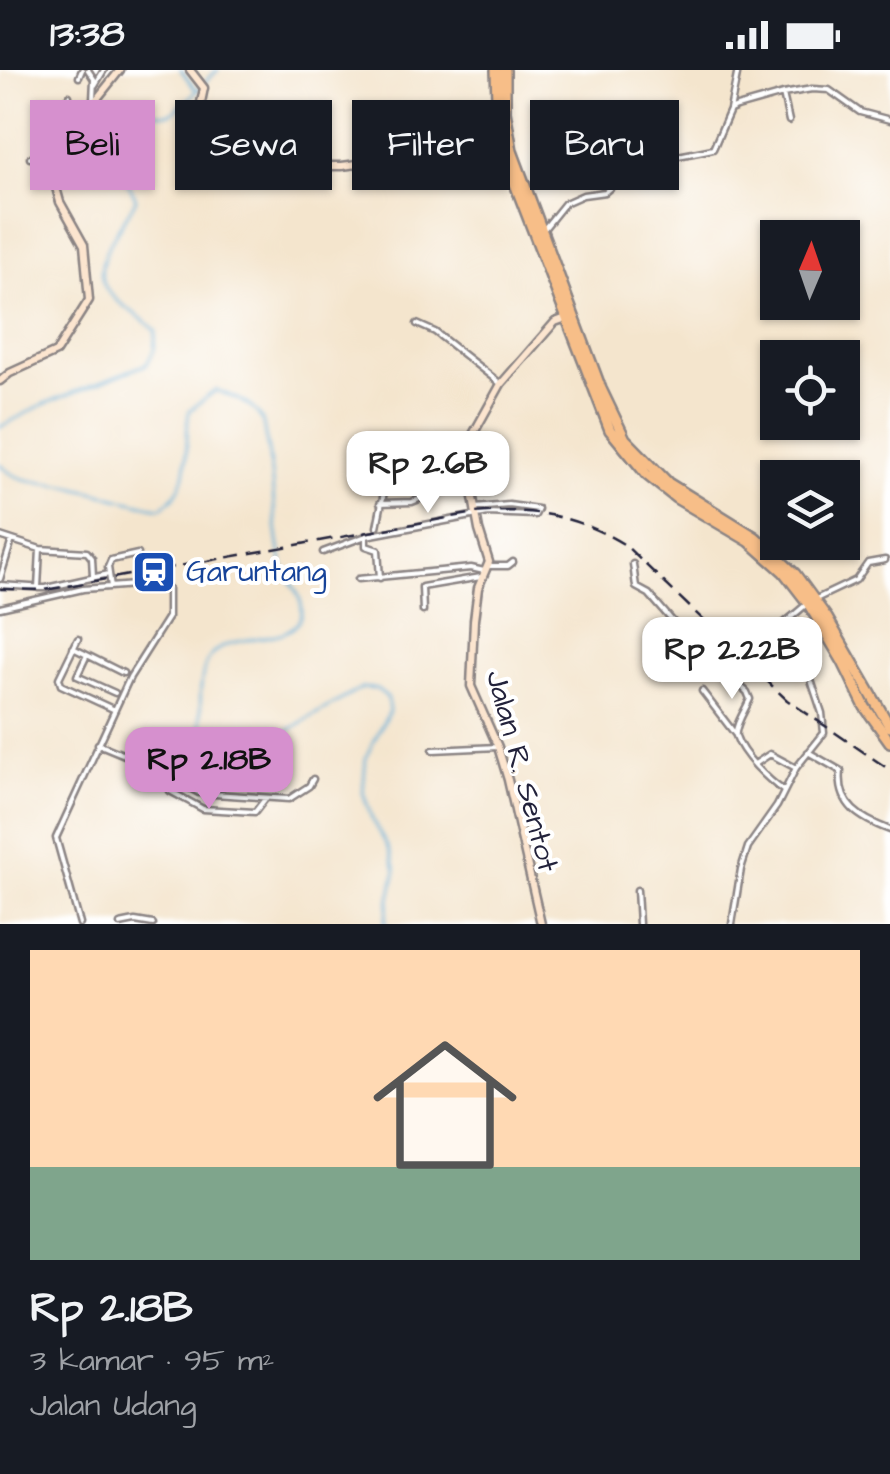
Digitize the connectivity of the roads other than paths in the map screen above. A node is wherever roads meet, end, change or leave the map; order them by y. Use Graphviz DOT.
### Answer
graph roads {
  1 [pos="85,70"];
  2 [pos="104,70"];
  3 [pos="190,70"];
  4 [pos="496,70"];
  5 [pos="505,70"];
  6 [pos="738,70"];
  7 [pos="122,71"];
  8 [pos="79,78"];
  9 [pos="95,85"];
  10 [pos="783,94"];
  11 [pos="69,96"];
  12 [pos="69,100"];
  13 [pos="93,100"];
  14 [pos="96,100"];
  15 [pos="496,100"];
  16 [pos="730,110"];
  17 [pos="890,120"];
  18 [pos="789,122"];
  19 [pos="510,162"];
  20 [pos="352,165"];
  21 [pos="56,190"];
  22 [pos="540,231"];
  23 [pos="569,316"];
  24 [pos="417,324"];
  25 [pos="0,381"];
  26 [pos="502,384"];
  27 [pos="356,450"];
  28 [pos="466,464"];
  29 [pos="386,482"];
  30 [pos="472,486"];
  31 [pos="380,503"];
  32 [pos="475,511"];
  33 [pos="532,515"];
  34 [pos="377,526"];
  35 [pos="0,536"];
  36 [pos="366,536"];
  37 [pos="12,540"];
  38 [pos="40,550"];
  39 [pos="323,552"];
  40 [pos="138,554"];
  41 [pos="885,560"];
  42 [pos="514,562"];
  43 [pos="633,564"];
  44 [pos="485,571"];
  45 [pos="58,572"];
  46 [pos="109,574"];
  47 [pos="93,576"];
  48 [pos="358,578"];
  49 [pos="380,579"];
  50 [pos="0,582"];
  51 [pos="60,584"];
  52 [pos="111,587"];
  53 [pos="38,588"];
  54 [pos="812,601"];
  55 [pos="0,608"];
  56 [pos="424,611"];
  57 [pos="78,639"];
  58 [pos="73,648"];
  59 [pos="88,656"];
  60 [pos="122,673"];
  61 [pos="702,691"];
  62 [pos="114,692"];
  63 [pos="115,710"];
  64 [pos="890,727"];
  65 [pos="736,734"];
  66 [pos="890,742"];
  67 [pos="98,744"];
  68 [pos="498,746"];
  69 [pos="433,750"];
  70 [pos="808,752"];
  71 [pos="755,764"];
  72 [pos="796,768"];
  73 [pos="174,779"];
  74 [pos="313,779"];
  75 [pos="784,792"];
  76 [pos="265,799"];
  77 [pos="890,830"];
  78 [pos="638,890"];
  79 [pos="80,924"];
  80 [pos="120,924"];
  81 [pos="154,924"];
  82 [pos="541,924"];
  83 [pos="639,924"];
  84 [pos="732,924"];
  1 -- 8 [label="street"];
  1 -- 9 [label="street"];
  2 -- 9 [label="street"];
  3 -- 20 [label="street"];
  4 -- 15 [label="highway"];
  5 -- 22 [label="highway"];
  6 -- 16 [label="street"];
  7 -- 14 [label="street"];
  9 -- 13 [label="street"];
  10 -- 16 [label="street"];
  10 -- 17 [label="street"];
  10 -- 18 [label="street"];
  11 -- 12 [label="street"];
  16 -- 22 [label="street"];
  19 -- 23 [label="highway"];
  21 -- 25 [label="street"];
  22 -- 23 [label="highway"];
  23 -- 26 [label="street"];
  23 -- 54 [label="highway"];
  24 -- 26 [label="street"];
  26 -- 28 [label="street"];
  27 -- 29 [label="street"];
  28 -- 29 [label="street"];
  28 -- 30 [label="street, Jalan R. Sentot"];
  29 -- 31 [label="street"];
  30 -- 31 [label="street"];
  30 -- 32 [label="street, Jalan R. Sentot"];
  31 -- 34 [label="street"];
  32 -- 33 [label="street"];
  32 -- 36 [label="street"];
  32 -- 44 [label="street, Jalan R. Sentot"];
  35 -- 37 [label="street"];
  36 -- 39 [label="street"];
  36 -- 49 [label="street"];
  37 -- 38 [label="street"];
  37 -- 50 [label="street"];
  38 -- 47 [label="street"];
  38 -- 53 [label="street"];
  40 -- 46 [label="street"];
  41 -- 54 [label="street"];
  42 -- 44 [label="street"];
  43 -- 65 [label="street"];
  44 -- 49 [label="street"];
  44 -- 56 [label="street"];
  44 -- 68 [label="street, Jalan R. Sentot"];
  45 -- 51 [label="street"];
  46 -- 47 [label="street"];
  46 -- 52 [label="street"];
  47 -- 51 [label="street"];
  48 -- 49 [label="street"];
  50 -- 53 [label="street"];
  51 -- 53 [label="street"];
  52 -- 55 [label="street"];
  52 -- 63 [label="street"];
  54 -- 64 [label="highway"];
  54 -- 66 [label="highway"];
  54 -- 70 [label="street"];
  57 -- 58 [label="street"];
  58 -- 59 [label="street"];
  58 -- 63 [label="street"];
  59 -- 60 [label="street"];
  59 -- 62 [label="street"];
  61 -- 65 [label="street"];
  63 -- 67 [label="street"];
  65 -- 71 [label="street"];
  67 -- 73 [label="street"];
  67 -- 79 [label="street"];
  68 -- 69 [label="street"];
  68 -- 82 [label="street, Jalan R. Sentot"];
  70 -- 72 [label="street"];
  70 -- 77 [label="street"];
  71 -- 72 [label="street"];
  71 -- 75 [label="street"];
  72 -- 75 [label="street"];
  73 -- 76 [label="street"];
  73 -- 76 [label="street"];
  74 -- 76 [label="street"];
  75 -- 84 [label="street"];
  78 -- 83 [label="street"];
  80 -- 81 [label="street"];
}
